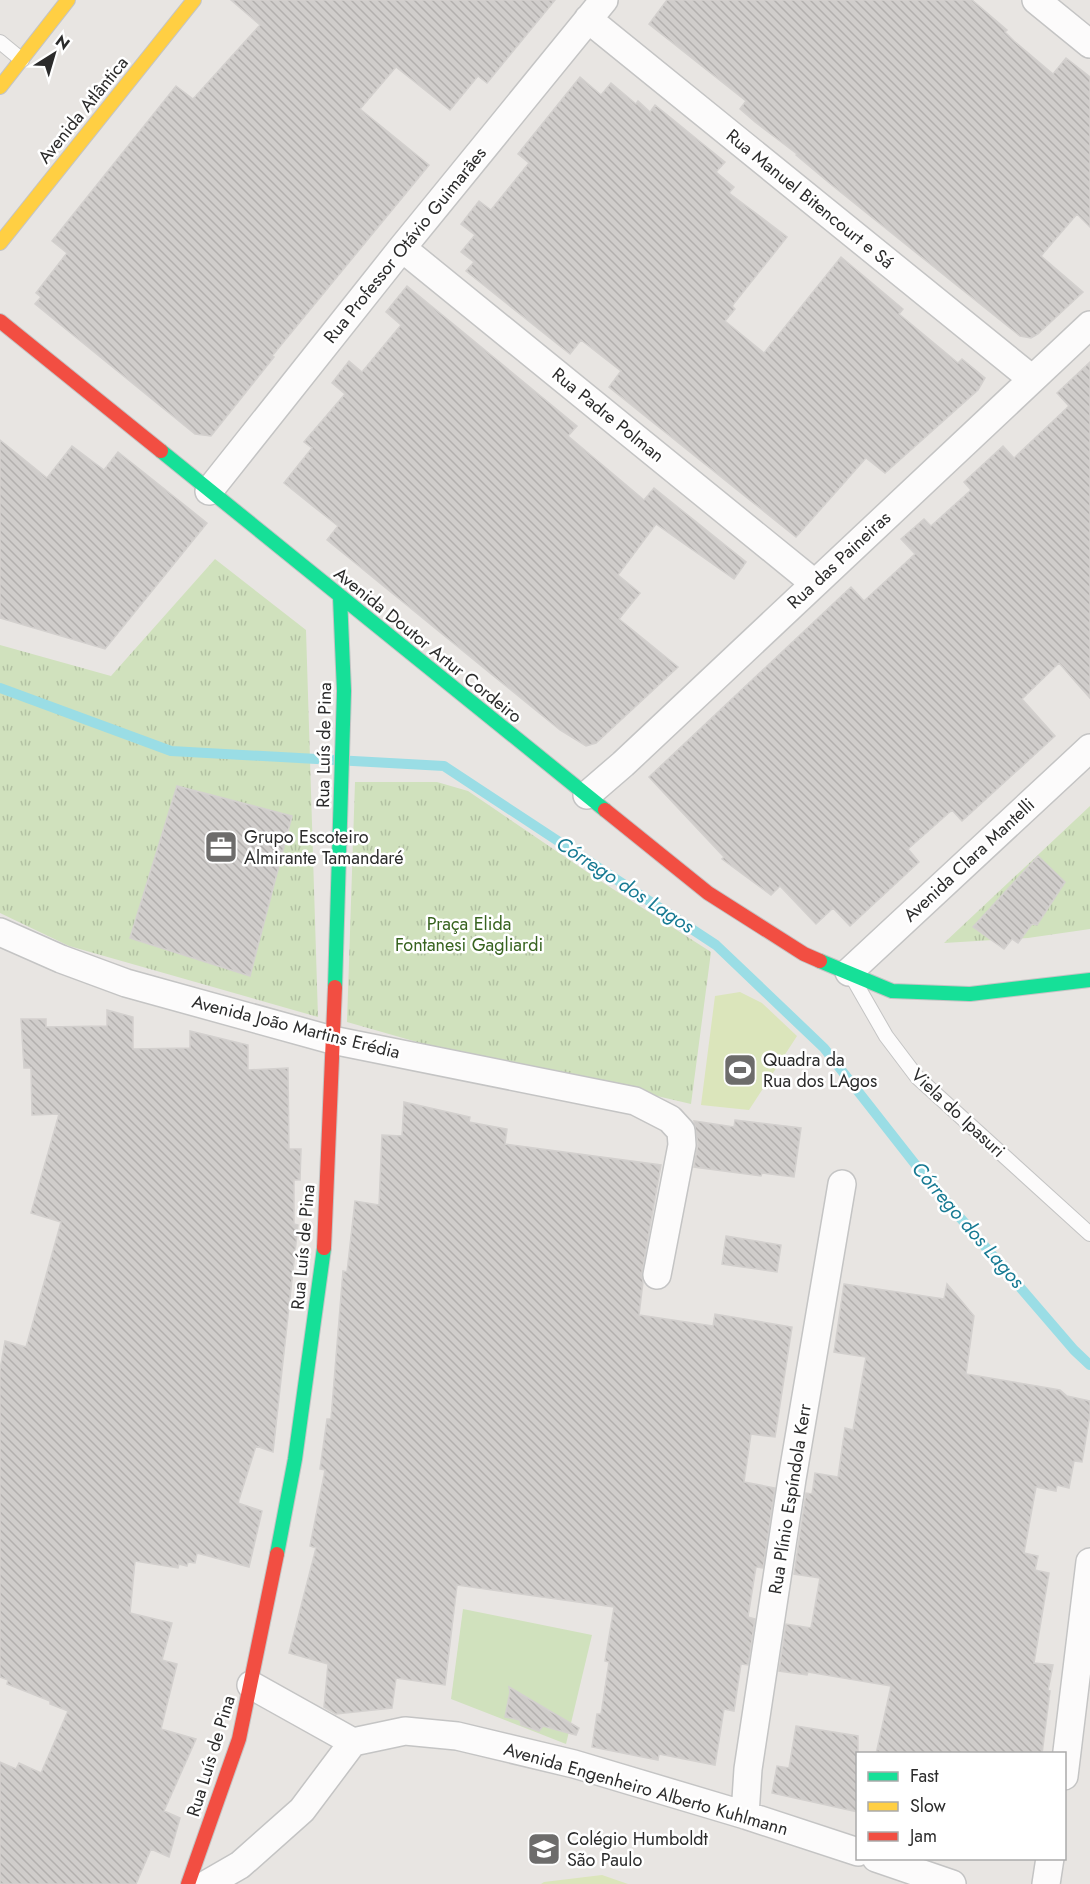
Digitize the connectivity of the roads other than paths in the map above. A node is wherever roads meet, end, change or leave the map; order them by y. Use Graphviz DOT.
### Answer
graph roads {
  1 [pos="68,0"];
  2 [pos="194,0"];
  3 [pos="1036,0"];
  4 [pos="596,9"];
  5 [pos="0,42"];
  6 [pos="1090,44"];
  7 [pos="22,60"];
  8 [pos="0,87"];
  9 [pos="0,243"];
  10 [pos="402,248"];
  11 [pos="0,321"];
  12 [pos="1090,326"];
  13 [pos="1032,379"];
  14 [pos="209,491"];
  15 [pos="814,583"];
  16 [pos="340,597"];
  17 [pos="1090,748"];
  18 [pos="587,795"];
  19 [pos="0,932"];
  20 [pos="849,972"];
  21 [pos="1090,980"];
  22 [pos="332,1040"];
  23 [pos="842,1184"];
  24 [pos="1090,1234"];
  25 [pos="657,1275"];
  26 [pos="1090,1562"];
  27 [pos="251,1685"];
  28 [pos="353,1742"];
  29 [pos="1066,1767"];
  30 [pos="745,1815"];
  31 [pos="856,1851"];
  32 [pos="882,1860"];
  33 [pos="1050,1860"];
  34 [pos="188,1884"];
  35 [pos="207,1884"];
  36 [pos="952,1884"];
  37 [pos="1046,1884"];
  1 -- 7 [label="street"];
  2 -- 9 [label="street, Avenida Atlântica"];
  3 -- 6 [label="street"];
  4 -- 10 [label="street, Rua Professor Otávio Guimarães"];
  4 -- 13 [label="street, Rua Manuel Bitencourt e Sá"];
  5 -- 7 [label="lane"];
  7 -- 8 [label="street"];
  10 -- 14 [label="street, Rua Professor Otávio Guimarães"];
  10 -- 15 [label="street, Rua Padre Polman"];
  11 -- 14 [label="street, Avenida Doutor Artur Cordeiro"];
  12 -- 13 [label="street, Rua das Paineiras"];
  13 -- 15 [label="street, Rua das Paineiras"];
  14 -- 16 [label="street, Avenida Doutor Artur Cordeiro"];
  15 -- 18 [label="street, Rua das Paineiras"];
  16 -- 18 [label="street, Avenida Doutor Artur Cordeiro"];
  16 -- 22 [label="street, Rua Luís de Pina"];
  17 -- 20 [label="street, Avenida Clara Mantelli"];
  18 -- 20 [label="street, Avenida Doutor Artur Cordeiro"];
  19 -- 22 [label="street, Avenida João Martins Erédia"];
  20 -- 21 [label="street, Avenida Doutor Artur Cordeiro"];
  20 -- 24 [label="lane, Viela do Ipasuri"];
  22 -- 25 [label="street, Avenida João Martins Erédia"];
  22 -- 27 [label="street, Rua Luís de Pina"];
  23 -- 30 [label="street, Rua Plínio Espíndola Kerr"];
  26 -- 29 [label="street"];
  27 -- 28 [label="street"];
  27 -- 34 [label="street, Rua Luís de Pina"];
  28 -- 30 [label="street, Avenida Engenheiro Alberto Kuhlmann"];
  28 -- 35 [label="street"];
  30 -- 31 [label="street, Avenida Engenheiro Alberto Kuhlmann"];
  32 -- 36 [label="street"];
  33 -- 37 [label="street"];
}
